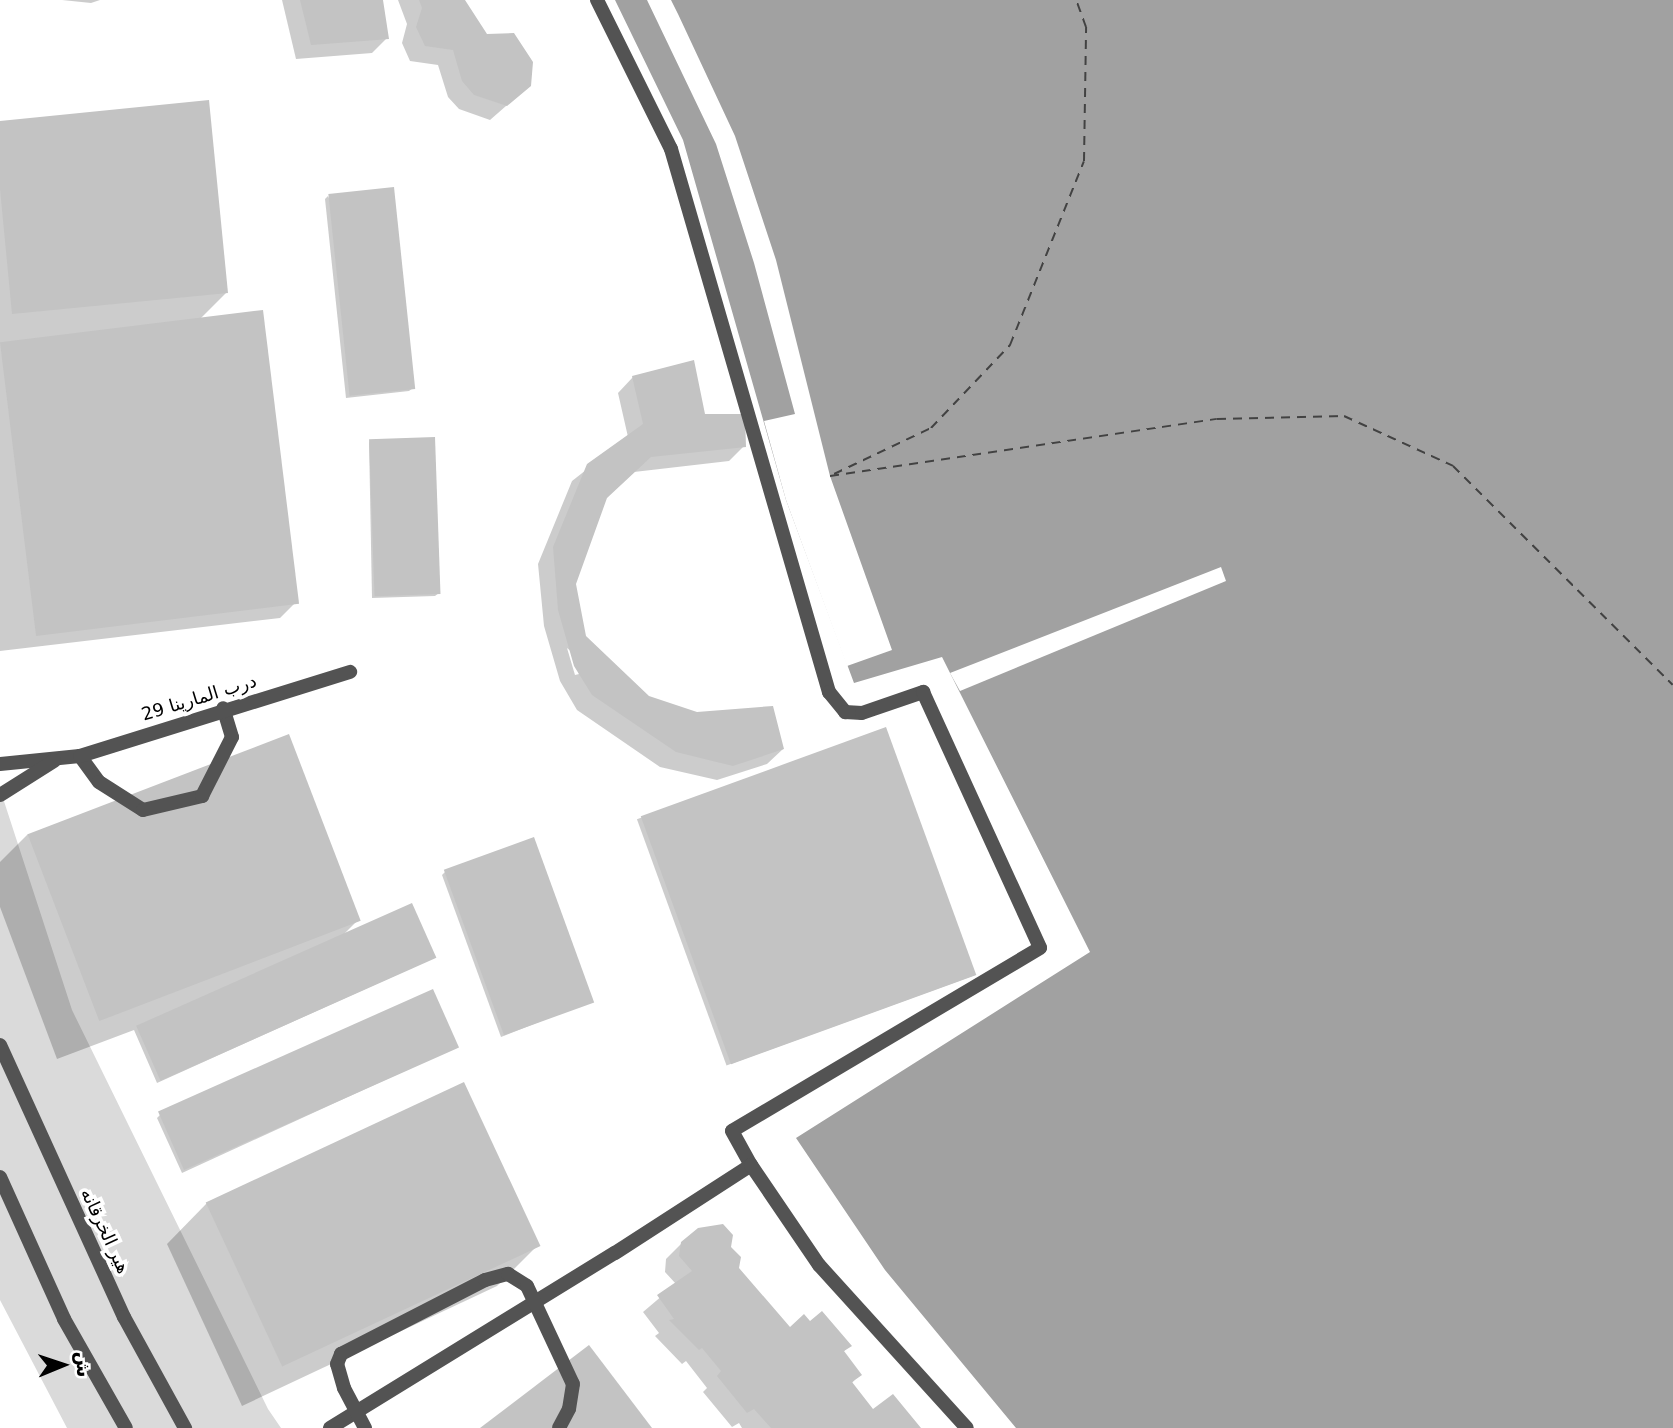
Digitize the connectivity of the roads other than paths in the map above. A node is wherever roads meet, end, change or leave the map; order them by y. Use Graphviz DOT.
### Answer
graph roads {
  1 [pos="597,0"];
  2 [pos="350,672"];
  3 [pos="223,708"];
  4 [pos="80,756"];
  5 [pos="58,759"];
  6 [pos="0,764"];
  7 [pos="0,795"];
  8 [pos="0,1045"];
  9 [pos="751,1165"];
  10 [pos="0,1177"];
  11 [pos="536,1302"];
  12 [pos="355,1413"];
  13 [pos="126,1428"];
  14 [pos="185,1428"];
  15 [pos="330,1428"];
  16 [pos="365,1428"];
  17 [pos="559,1428"];
  18 [pos="967,1428"];
  1 -- 9 [label="street"];
  2 -- 3 [label="street, درب المارينا 29"];
  3 -- 4 [label="street, درب المارينا 29"];
  3 -- 4 [label="street"];
  4 -- 5 [label="street, درب المارينا 29"];
  5 -- 6 [label="street, درب المارينا 29"];
  5 -- 7 [label="street, درب المارينا 29"];
  8 -- 14 [label="street, هير الخرقانه"];
  9 -- 11 [label="street"];
  9 -- 18 [label="street"];
  10 -- 13 [label="street"];
  11 -- 12 [label="street"];
  11 -- 12 [label="street"];
  11 -- 17 [label="street"];
  12 -- 15 [label="street"];
  12 -- 16 [label="street"];
}
